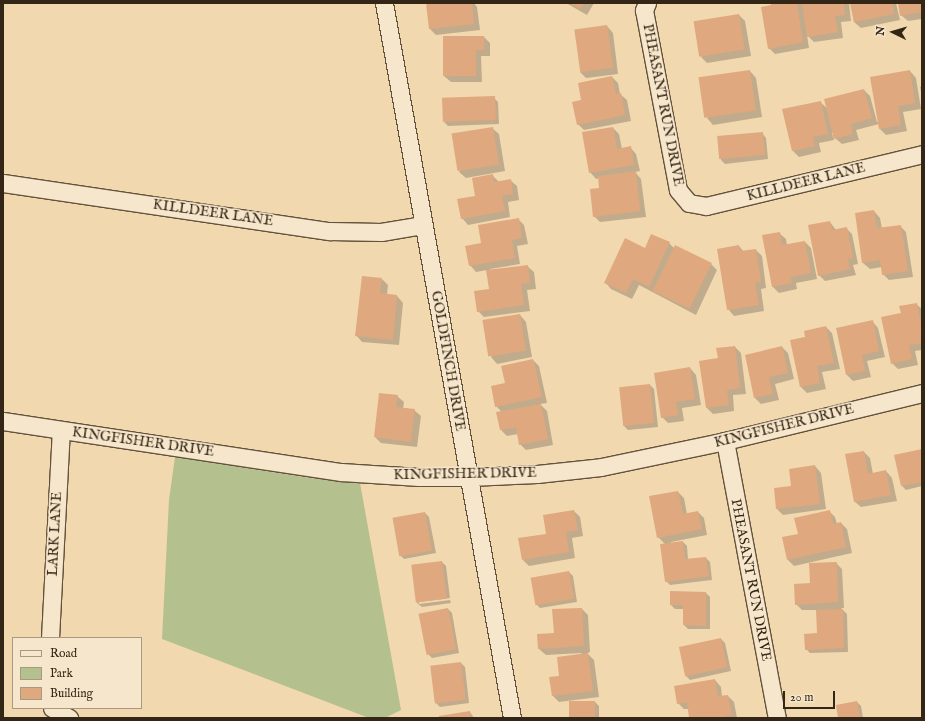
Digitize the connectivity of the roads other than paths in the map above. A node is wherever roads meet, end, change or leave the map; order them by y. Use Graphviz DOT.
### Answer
graph roads {
  1 [pos="384,3"];
  2 [pos="647,3"];
  3 [pos="922,154"];
  4 [pos="3,183"];
  5 [pos="689,203"];
  6 [pos="423,225"];
  7 [pos="922,393"];
  8 [pos="3,421"];
  9 [pos="61,430"];
  10 [pos="725,441"];
  11 [pos="469,477"];
  12 [pos="50,637"];
  13 [pos="54,709"];
  14 [pos="69,718"];
  15 [pos="512,718"];
  16 [pos="777,718"];
  1 -- 6 [label="street, GOLDFINCH DRIVE"];
  2 -- 5 [label="street, PHEASANT RUN DRIVE"];
  3 -- 5 [label="street, KILLDEER LANE"];
  4 -- 6 [label="street, KILLDEER LANE"];
  6 -- 11 [label="street, GOLDFINCH DRIVE"];
  7 -- 10 [label="street, KINGFISHER DRIVE"];
  8 -- 9 [label="street, KINGFISHER DRIVE"];
  9 -- 11 [label="street, KINGFISHER DRIVE"];
  9 -- 12 [label="street, LARK LANE"];
  10 -- 11 [label="street, KINGFISHER DRIVE"];
  10 -- 16 [label="street, PHEASANT RUN DRIVE"];
  11 -- 15 [label="street, GOLDFINCH DRIVE"];
  13 -- 14 [label="street"];
}
